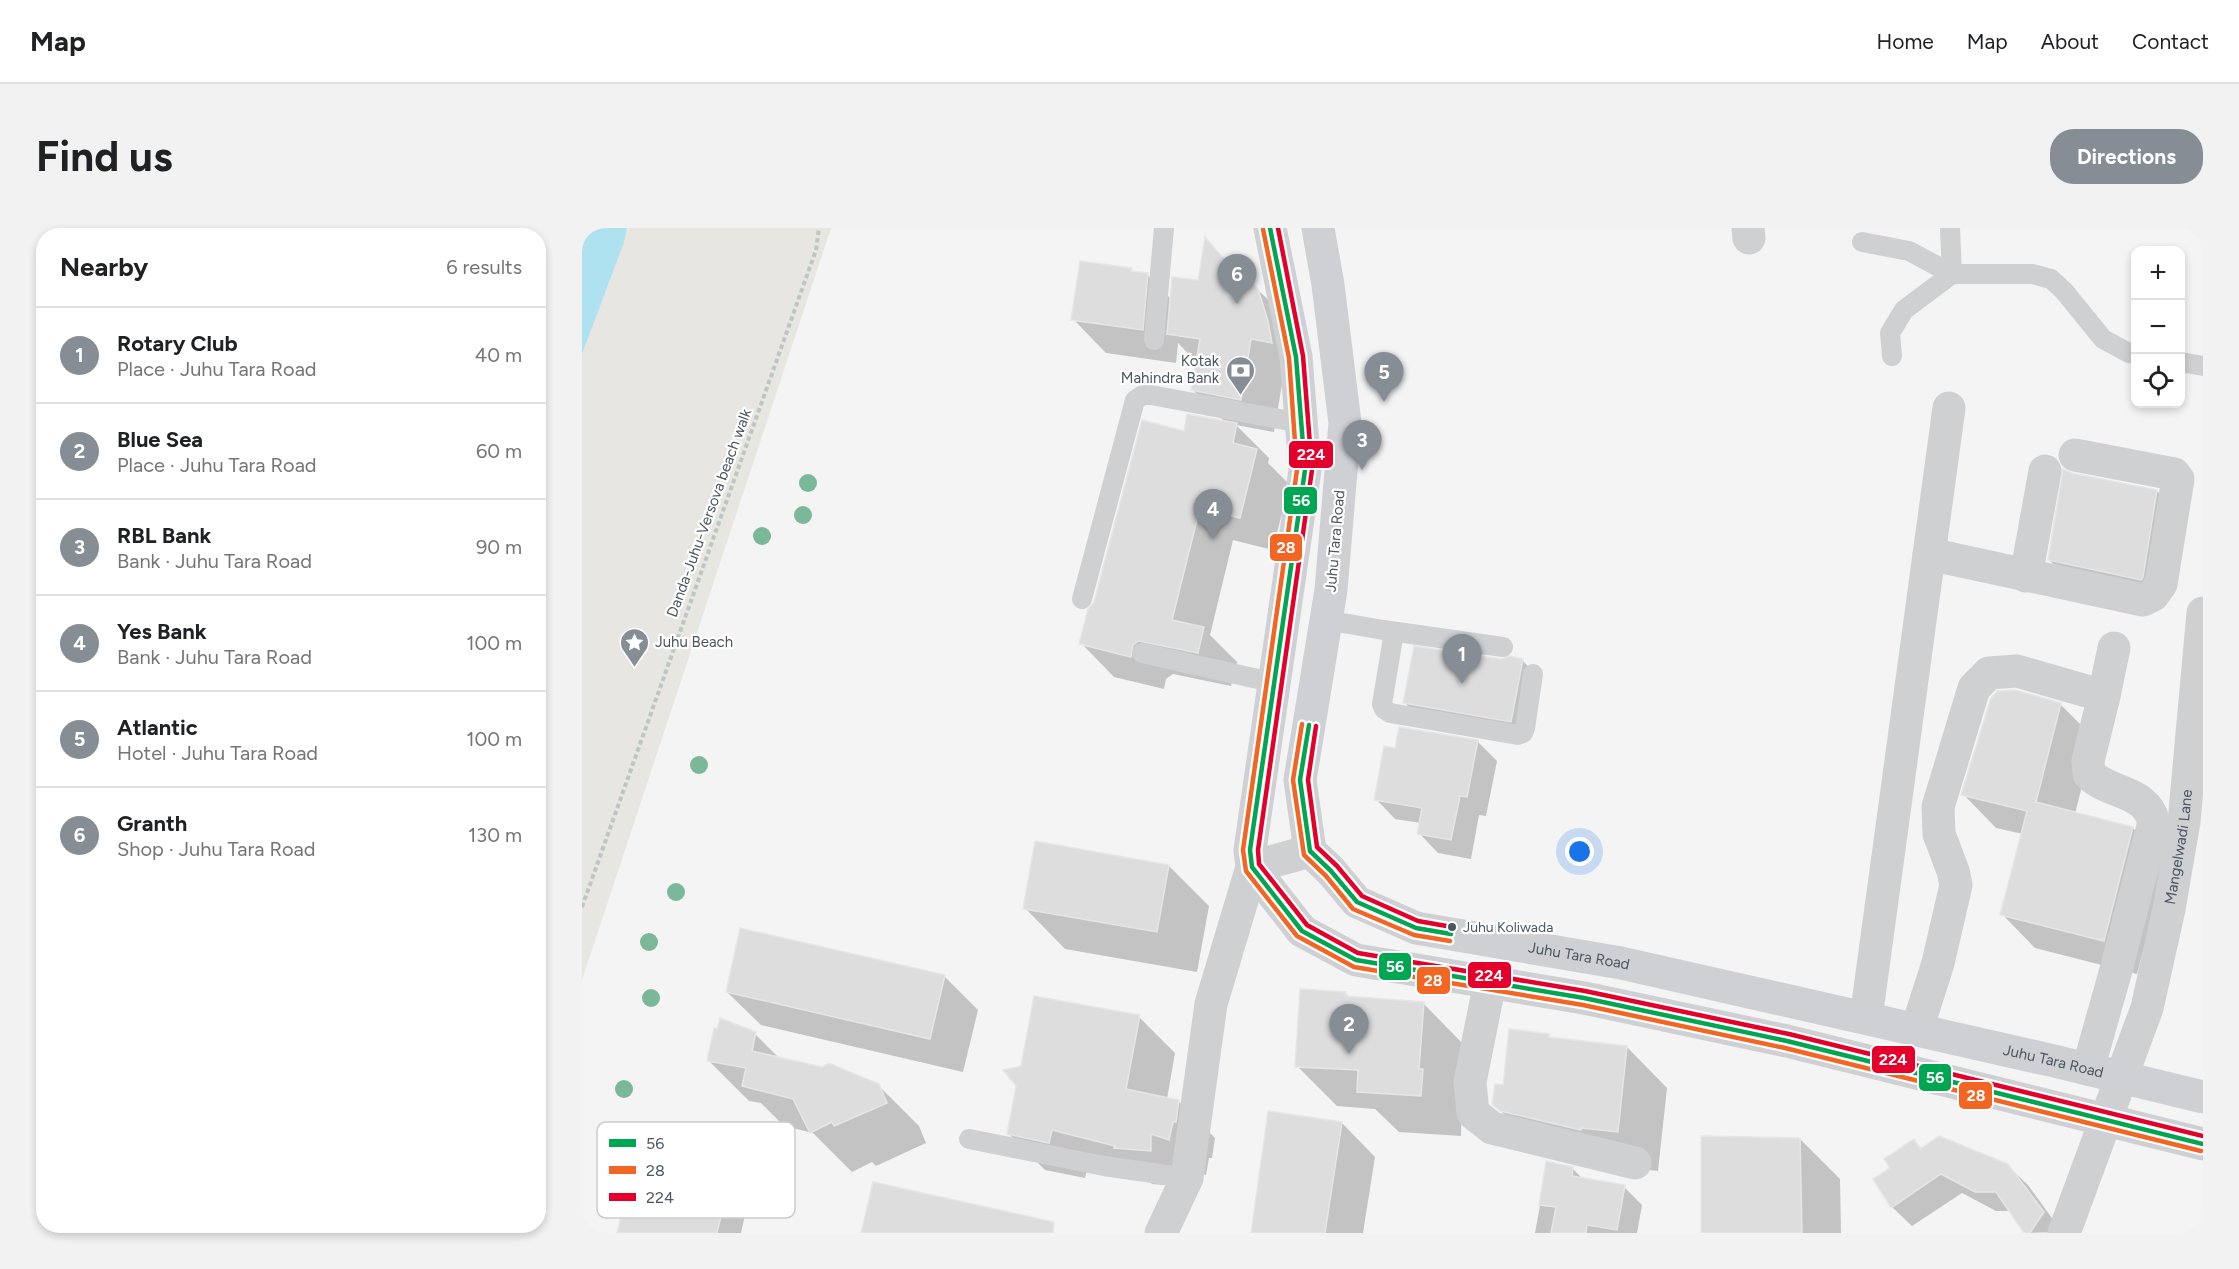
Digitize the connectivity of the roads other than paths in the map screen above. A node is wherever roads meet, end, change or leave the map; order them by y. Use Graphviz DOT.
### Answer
graph roads {
  1 [pos="1164,228"];
  2 [pos="1270,228"];
  3 [pos="1318,228"];
  4 [pos="1950,228"];
  5 [pos="1862,242"];
  6 [pos="1952,274"];
  7 [pos="1154,340"];
  8 [pos="2131,353"];
  9 [pos="1892,356"];
  10 [pos="2185,363"];
  11 [pos="2203,366"];
  12 [pos="1948,408"];
  13 [pos="1301,423"];
  14 [pos="2075,455"];
  15 [pos="2045,471"];
  16 [pos="1929,554"];
  17 [pos="2026,576"];
  18 [pos="1082,599"];
  19 [pos="2203,613"];
  20 [pos="1326,620"];
  21 [pos="1394,632"];
  22 [pos="1503,647"];
  23 [pos="2114,648"];
  24 [pos="1142,653"];
  25 [pos="1533,674"];
  26 [pos="1275,683"];
  27 [pos="2104,696"];
  28 [pos="1310,851"];
  29 [pos="1252,867"];
  30 [pos="1490,982"];
  31 [pos="1866,1018"];
  32 [pos="1917,1029"];
  33 [pos="2088,1069"];
  34 [pos="2122,1077"];
  35 [pos="2203,1096"];
  36 [pos="2106,1120"];
  37 [pos="969,1139"];
  38 [pos="2203,1144"];
  39 [pos="1635,1163"];
  40 [pos="1187,1178"];
  41 [pos="1161,1233"];
  42 [pos="2064,1233"];
  1 -- 7 [label="lane"];
  2 -- 13 [label="main road"];
  3 -- 20 [label="main road, Juhu Tara Road"];
  4 -- 6 [label="lane"];
  5 -- 6 [label="lane"];
  6 -- 8 [label="lane"];
  6 -- 9 [label="lane"];
  10 -- 11 [label="lane"];
  12 -- 16 [label="street"];
  13 -- 18 [label="lane"];
  13 -- 26 [label="main road"];
  14 -- 17 [label="street"];
  15 -- 17 [label="street"];
  16 -- 17 [label="street"];
  16 -- 31 [label="street"];
  19 -- 34 [label="street, Mangelwadi Lane"];
  20 -- 21 [label="lane"];
  20 -- 28 [label="main road, Juhu Tara Road"];
  21 -- 22 [label="lane"];
  21 -- 25 [label="lane"];
  23 -- 27 [label="street"];
  24 -- 26 [label="lane"];
  26 -- 29 [label="main road"];
  27 -- 32 [label="street"];
  27 -- 33 [label="street"];
  28 -- 29 [label="street"];
  28 -- 31 [label="main road, Juhu Tara Road"];
  29 -- 30 [label="main road"];
  29 -- 40 [label="street"];
  30 -- 36 [label="main road"];
  30 -- 39 [label="street"];
  31 -- 32 [label="main road, Juhu Tara Road"];
  32 -- 33 [label="main road, Juhu Tara Road"];
  33 -- 34 [label="main road, Juhu Tara Road"];
  34 -- 35 [label="main road, Juhu Tara Road"];
  34 -- 36 [label="street, Mangelwadi Lane"];
  36 -- 38 [label="main road"];
  36 -- 42 [label="street, Mangelwadi Lane"];
  37 -- 40 [label="lane"];
  40 -- 41 [label="street"];
}
